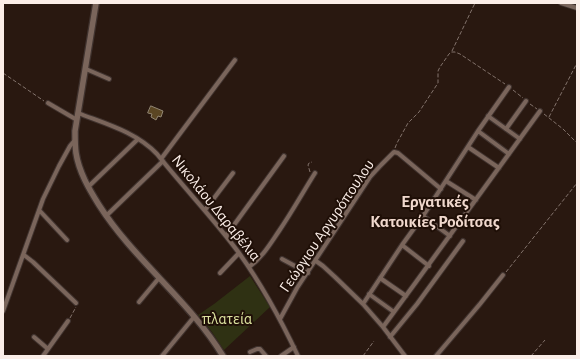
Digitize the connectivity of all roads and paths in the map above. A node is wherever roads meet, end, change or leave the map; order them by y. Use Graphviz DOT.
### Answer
graph roads {
  1 [pos="96,3"];
  2 [pos="475,3"];
  3 [pos="561,3"];
  4 [pos="577,8"];
  5 [pos="451,52"];
  6 [pos="235,60"];
  7 [pos="577,63"];
  8 [pos="86,68"];
  9 [pos="3,73"];
  10 [pos="109,79"];
  11 [pos="509,87"];
  12 [pos="526,101"];
  13 [pos="48,103"];
  14 [pos="540,111"];
  15 [pos="78,113"];
  16 [pos="488,116"];
  17 [pos="548,118"];
  18 [pos="77,120"];
  19 [pos="506,129"];
  20 [pos="478,131"];
  21 [pos="138,139"];
  22 [pos="520,139"];
  23 [pos="75,140"];
  24 [pos="577,143"];
  25 [pos="468,147"];
  26 [pos="396,153"];
  27 [pos="510,154"];
  28 [pos="284,156"];
  29 [pos="162,160"];
  30 [pos="312,162"];
  31 [pos="499,168"];
  32 [pos="233,173"];
  33 [pos="314,174"];
  34 [pos="446,181"];
  35 [pos="577,183"];
  36 [pos="88,187"];
  37 [pos="441,189"];
  38 [pos="476,200"];
  39 [pos="39,210"];
  40 [pos="205,210"];
  41 [pos="106,216"];
  42 [pos="422,216"];
  43 [pos="226,236"];
  44 [pos="450,236"];
  45 [pos="67,240"];
  46 [pos="463,241"];
  47 [pos="402,245"];
  48 [pos="239,253"];
  49 [pos="24,255"];
  50 [pos="282,259"];
  51 [pos="316,261"];
  52 [pos="428,266"];
  53 [pos="249,267"];
  54 [pos="220,273"];
  55 [pos="308,273"];
  56 [pos="503,275"];
  57 [pos="159,278"];
  58 [pos="380,278"];
  59 [pos="3,293"];
  60 [pos="369,294"];
  61 [pos="8,295"];
  62 [pos="406,296"];
  63 [pos="76,302"];
  64 [pos="139,302"];
  65 [pos="363,304"];
  66 [pos="3,311"];
  67 [pos="394,312"];
  68 [pos="194,317"];
  69 [pos="280,319"];
  70 [pos="68,321"];
  71 [pos="383,327"];
  72 [pos="34,337"];
  73 [pos="390,337"];
  74 [pos="546,340"];
  75 [pos="374,341"];
  76 [pos="294,347"];
  77 [pos="48,349"];
  78 [pos="250,352"];
  79 [pos="43,356"];
  80 [pos="162,356"];
  81 [pos="222,356"];
  82 [pos="266,356"];
  83 [pos="281,356"];
  84 [pos="298,356"];
  85 [pos="363,356"];
  86 [pos="405,356"];
  87 [pos="436,356"];
  88 [pos="530,356"];
  1 -- 8 [label="street"];
  2 -- 5 [label="path"];
  3 -- 4 [label="street"];
  5 -- 11 [label="path"];
  5 -- 26 [label="path"];
  6 -- 29 [label="street"];
  7 -- 17 [label="path"];
  8 -- 10 [label="street"];
  8 -- 15 [label="street"];
  9 -- 13 [label="path"];
  11 -- 12 [label="path"];
  11 -- 16 [label="street"];
  12 -- 14 [label="path"];
  12 -- 19 [label="street"];
  13 -- 18 [label="street"];
  14 -- 17 [label="path"];
  14 -- 22 [label="street"];
  15 -- 18 [label="street"];
  15 -- 21 [label="street, Νικολάου Δαραβέλια"];
  16 -- 19 [label="street"];
  16 -- 20 [label="street"];
  17 -- 24 [label="path"];
  18 -- 23 [label="street"];
  19 -- 22 [label="street"];
  20 -- 25 [label="street"];
  20 -- 27 [label="street"];
  21 -- 29 [label="street, Νικολάου Δαραβέλια"];
  21 -- 36 [label="street"];
  22 -- 27 [label="street"];
  23 -- 36 [label="street"];
  23 -- 39 [label="street"];
  25 -- 31 [label="street"];
  25 -- 34 [label="street"];
  26 -- 37 [label="street"];
  26 -- 51 [label="street, Γεώργιου Αργυρόπουλου"];
  27 -- 31 [label="street"];
  28 -- 43 [label="street"];
  29 -- 40 [label="street, Νικολάου Δαραβέλια"];
  29 -- 41 [label="street"];
  30 -- 33 [label="path"];
  31 -- 38 [label="street"];
  32 -- 40 [label="street"];
  33 -- 53 [label="street"];
  34 -- 37 [label="street"];
  34 -- 38 [label="street"];
  35 -- 56 [label="path"];
  36 -- 41 [label="street"];
  37 -- 42 [label="street"];
  38 -- 44 [label="street"];
  39 -- 45 [label="street"];
  39 -- 49 [label="street"];
  40 -- 43 [label="street, Νικολάου Δαραβέλια"];
  41 -- 57 [label="street"];
  42 -- 44 [label="street"];
  42 -- 47 [label="street"];
  43 -- 48 [label="street, Νικολάου Δαραβέλια"];
  44 -- 52 [label="street"];
  46 -- 73 [label="street"];
  47 -- 52 [label="street"];
  47 -- 58 [label="street"];
  48 -- 53 [label="street, Νικολάου Δαραβέλια"];
  48 -- 54 [label="street"];
  49 -- 61 [label="street"];
  49 -- 63 [label="street"];
  50 -- 55 [label="street"];
  51 -- 55 [label="street, Γεώργιου Αργυρόπουλου"];
  51 -- 65 [label="street"];
  52 -- 62 [label="street"];
  53 -- 69 [label="street, Νικολάου Δαραβέλια"];
  55 -- 69 [label="street, Γεώργιου Αργυρόπουλου"];
  56 -- 87 [label="street"];
  57 -- 64 [label="street"];
  57 -- 68 [label="street"];
  58 -- 60 [label="street"];
  58 -- 62 [label="street"];
  59 -- 61 [label="street"];
  60 -- 65 [label="street"];
  60 -- 67 [label="street"];
  61 -- 66 [label="street"];
  62 -- 67 [label="street"];
  63 -- 70 [label="path"];
  65 -- 71 [label="street"];
  67 -- 71 [label="street"];
  68 -- 80 [label="street"];
  68 -- 81 [label="street"];
  69 -- 76 [label="street, Νικολάου Δαραβέλια"];
  70 -- 77 [label="street"];
  71 -- 73 [label="street"];
  72 -- 77 [label="street"];
  73 -- 86 [label="street"];
  74 -- 88 [label="path"];
  75 -- 85 [label="path"];
  76 -- 83 [label="street"];
  76 -- 84 [label="street, Νικολάου Δαραβέλια"];
  77 -- 79 [label="street"];
  78 -- 82 [label="street"];
}
